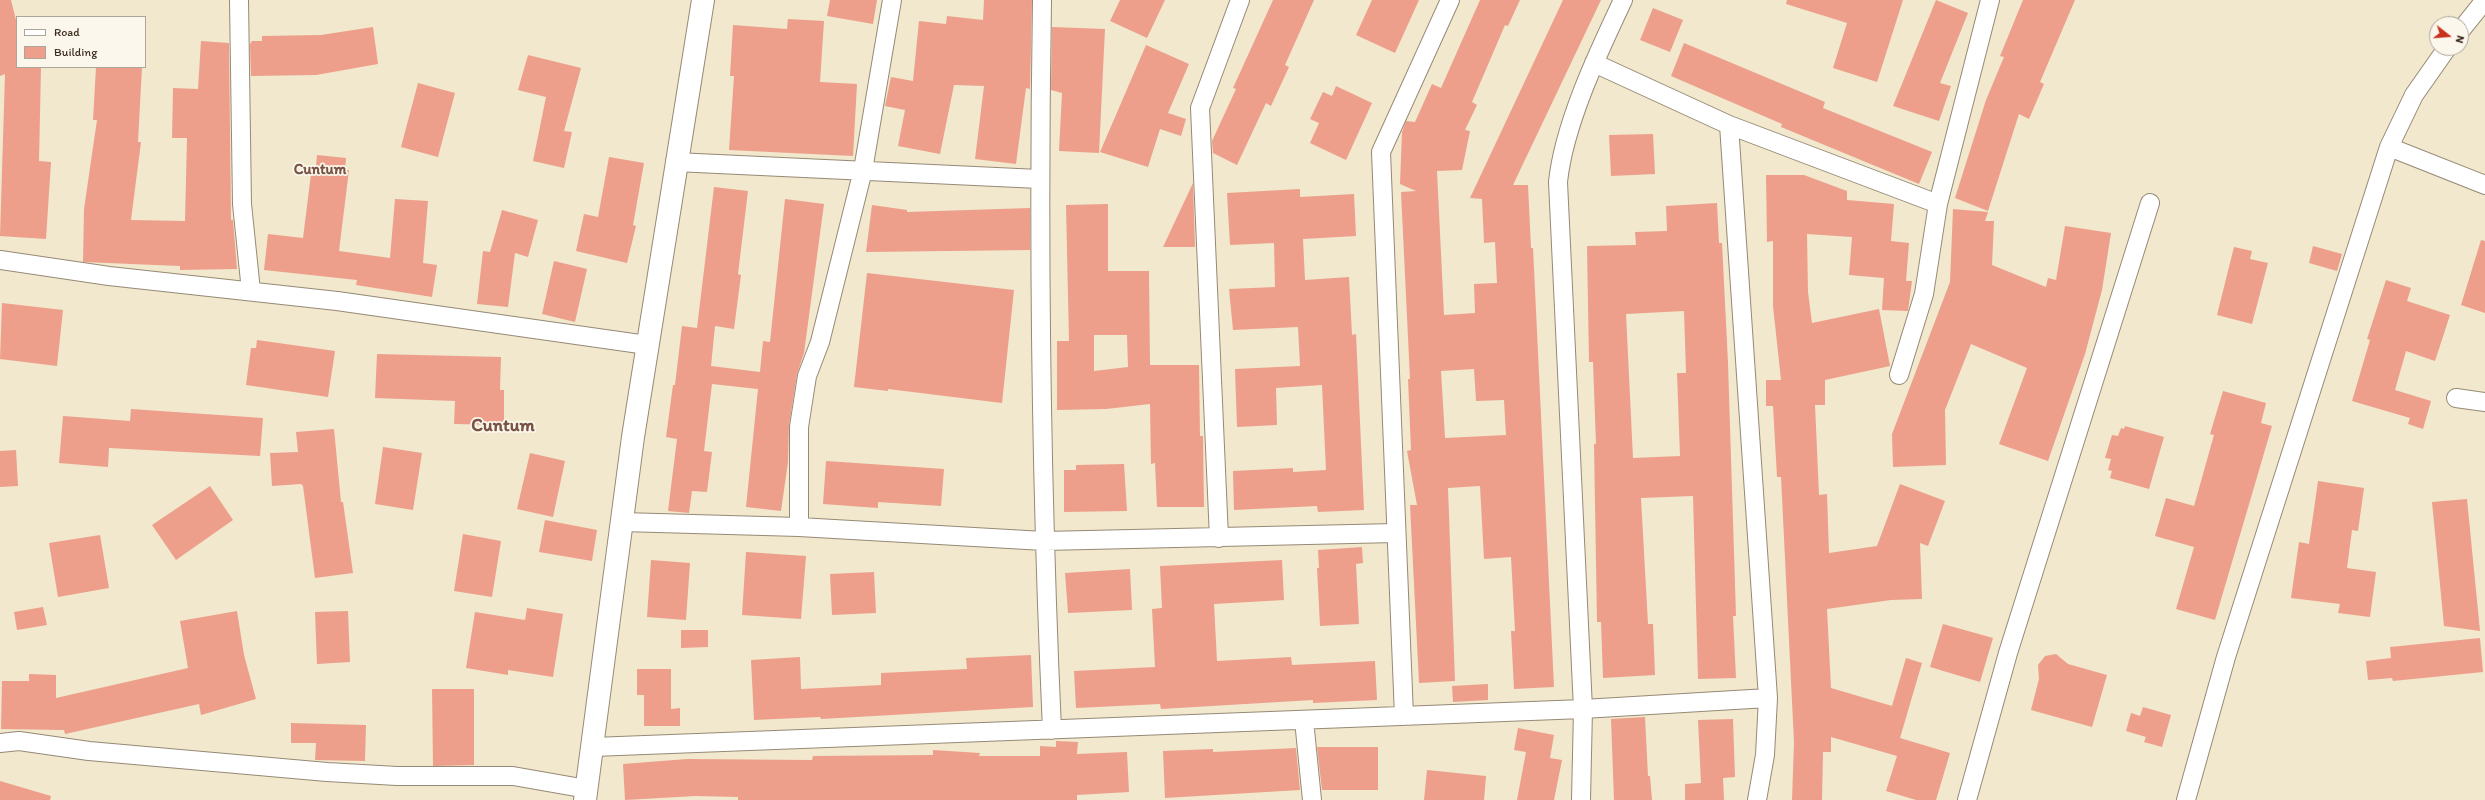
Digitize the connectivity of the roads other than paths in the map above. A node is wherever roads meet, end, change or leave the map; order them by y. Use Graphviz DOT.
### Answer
graph roads {
  1 [pos="239,0"];
  2 [pos="703,0"];
  3 [pos="892,0"];
  4 [pos="1042,0"];
  5 [pos="1240,0"];
  6 [pos="1450,0"];
  7 [pos="1623,0"];
  8 [pos="1990,0"];
  9 [pos="2485,0"];
  10 [pos="2469,20"];
  11 [pos="2441,56"];
  12 [pos="1594,63"];
  13 [pos="1729,125"];
  14 [pos="2389,146"];
  15 [pos="675,162"];
  16 [pos="863,170"];
  17 [pos="1039,179"];
  18 [pos="2485,184"];
  19 [pos="2150,203"];
  20 [pos="1938,204"];
  21 [pos="0,260"];
  22 [pos="251,291"];
  23 [pos="647,345"];
  24 [pos="1899,375"];
  25 [pos="2456,398"];
  26 [pos="2485,402"];
  27 [pos="622,522"];
  28 [pos="798,527"];
  29 [pos="1396,533"];
  30 [pos="1218,538"];
  31 [pos="1044,541"];
  32 [pos="1768,698"];
  33 [pos="1583,709"];
  34 [pos="1404,716"];
  35 [pos="1304,720"];
  36 [pos="1052,730"];
  37 [pos="0,743"];
  38 [pos="593,747"];
  39 [pos="586,794"];
  40 [pos="1312,800"];
  41 [pos="1581,800"];
  42 [pos="1757,800"];
  43 [pos="1967,800"];
  44 [pos="2186,800"];
  1 -- 22 [label="street"];
  2 -- 15 [label="main road"];
  3 -- 16 [label="street"];
  4 -- 17 [label="street"];
  5 -- 30 [label="street"];
  6 -- 29 [label="street"];
  7 -- 12 [label="street"];
  8 -- 20 [label="street"];
  9 -- 10 [label="street"];
  11 -- 14 [label="street"];
  12 -- 13 [label="street"];
  12 -- 33 [label="street"];
  13 -- 20 [label="street"];
  13 -- 32 [label="street"];
  14 -- 18 [label="street"];
  14 -- 44 [label="street"];
  15 -- 16 [label="street"];
  15 -- 23 [label="main road"];
  16 -- 17 [label="street"];
  16 -- 28 [label="street"];
  17 -- 31 [label="street"];
  19 -- 43 [label="street"];
  20 -- 24 [label="street"];
  21 -- 22 [label="street"];
  22 -- 23 [label="street"];
  23 -- 27 [label="main road"];
  25 -- 26 [label="street"];
  27 -- 28 [label="street"];
  27 -- 38 [label="main road"];
  28 -- 31 [label="street"];
  29 -- 30 [label="street"];
  29 -- 34 [label="street"];
  30 -- 31 [label="street"];
  31 -- 36 [label="street"];
  32 -- 33 [label="street"];
  32 -- 42 [label="street"];
  33 -- 34 [label="street"];
  33 -- 41 [label="street"];
  34 -- 35 [label="street"];
  35 -- 36 [label="street"];
  35 -- 40 [label="street"];
  36 -- 38 [label="street"];
  37 -- 39 [label="street"];
  38 -- 39 [label="main road"];
}
